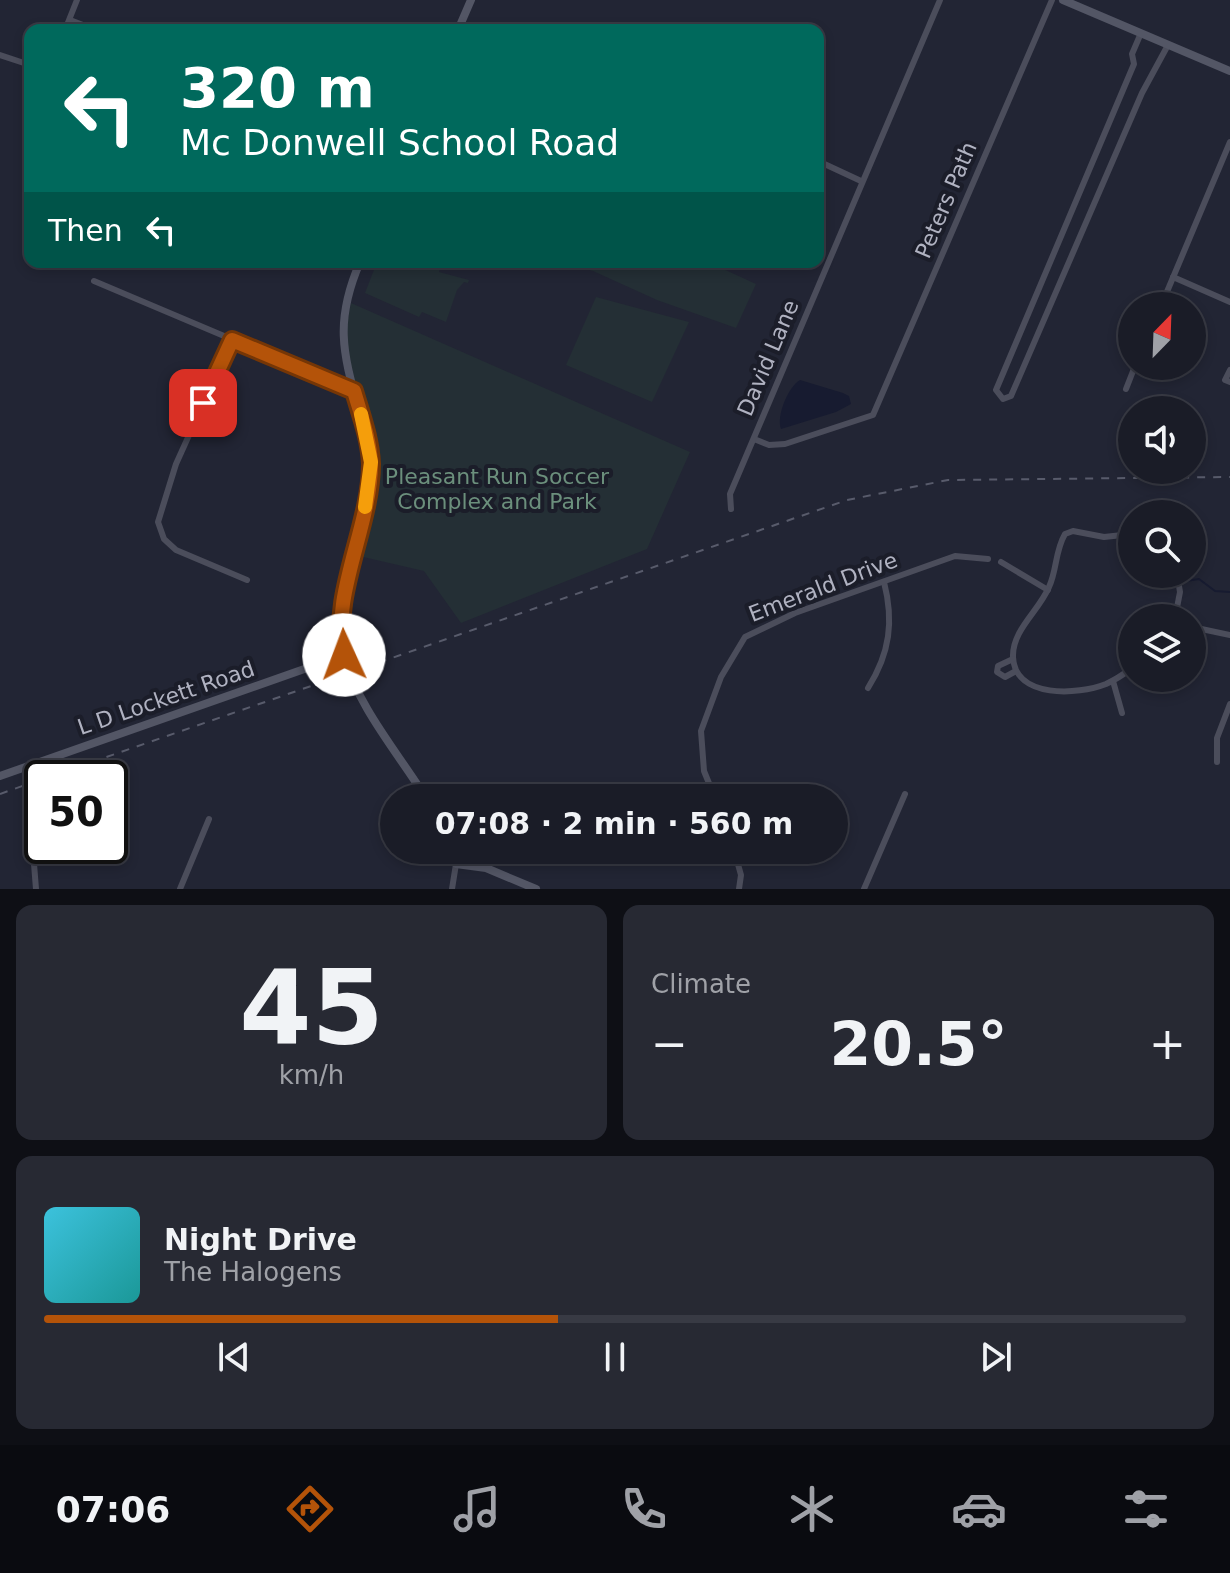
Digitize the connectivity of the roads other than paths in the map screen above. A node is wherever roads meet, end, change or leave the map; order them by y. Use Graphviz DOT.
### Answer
graph roads {
  1 [pos="77,0"];
  2 [pos="471,0"];
  3 [pos="940,0"];
  4 [pos="1052,0"];
  5 [pos="1063,0"];
  6 [pos="70,20"];
  7 [pos="68,24"];
  8 [pos="80,24"];
  9 [pos="461,24"];
  10 [pos="1141,33"];
  11 [pos="1168,45"];
  12 [pos="0,55"];
  13 [pos="24,63"];
  14 [pos="1230,71"];
  15 [pos="1230,142"];
  16 [pos="1098,149"];
  17 [pos="1115,155"];
  18 [pos="824,164"];
  19 [pos="861,181"];
  20 [pos="1065,227"];
  21 [pos="1081,234"];
  22 [pos="358,268"];
  23 [pos="1173,277"];
  24 [pos="94,281"];
  25 [pos="1167,292"];
  26 [pos="1230,302"];
  27 [pos="1030,309"];
  28 [pos="1045,316"];
  29 [pos="232,340"];
  30 [pos="1230,370"];
  31 [pos="1130,380"];
  32 [pos="1228,381"];
  33 [pos="1126,389"];
  34 [pos="354,391"];
  35 [pos="754,439"];
  36 [pos="731,509"];
  37 [pos="1118,536"];
  38 [pos="988,559"];
  39 [pos="1001,562"];
  40 [pos="247,580"];
  41 [pos="884,582"];
  42 [pos="1048,590"];
  43 [pos="1206,630"];
  44 [pos="1230,635"];
  45 [pos="344,655"];
  46 [pos="1013,659"];
  47 [pos="1016,671"];
  48 [pos="1118,678"];
  49 [pos="1113,681"];
  50 [pos="868,688"];
  51 [pos="1230,706"];
  52 [pos="1122,713"];
  53 [pos="1217,762"];
  54 [pos="0,776"];
  55 [pos="417,784"];
  56 [pos="709,784"];
  57 [pos="905,794"];
  58 [pos="209,819"];
  59 [pos="34,864"];
  60 [pos="456,864"];
  61 [pos="738,864"];
  62 [pos="36,889"];
  63 [pos="180,889"];
  64 [pos="452,889"];
  65 [pos="536,889"];
  66 [pos="739,889"];
  67 [pos="864,889"];
  1 -- 6 [label="street"];
  2 -- 9 [label="main road"];
  3 -- 19 [label="street, David Lane"];
  4 -- 35 [label="street, Peters Path"];
  5 -- 10 [label="main road"];
  6 -- 7 [label="street"];
  6 -- 8 [label="street"];
  10 -- 11 [label="main road"];
  10 -- 16 [label="street"];
  11 -- 14 [label="main road"];
  11 -- 17 [label="street"];
  12 -- 13 [label="street"];
  15 -- 23 [label="street"];
  16 -- 17 [label="street"];
  16 -- 20 [label="street"];
  17 -- 21 [label="street"];
  18 -- 19 [label="street"];
  19 -- 35 [label="street, David Lane"];
  20 -- 21 [label="street"];
  20 -- 27 [label="street"];
  21 -- 28 [label="street"];
  22 -- 34 [label="main road"];
  23 -- 25 [label="street"];
  23 -- 26 [label="street"];
  24 -- 29 [label="street"];
  27 -- 28 [label="street"];
  27 -- 28 [label="street"];
  29 -- 34 [label="street"];
  29 -- 40 [label="street"];
  30 -- 32 [label="street"];
  31 -- 33 [label="street"];
  34 -- 45 [label="main road"];
  35 -- 36 [label="street, David Lane"];
  37 -- 42 [label="street"];
  38 -- 41 [label="street, Emerald Drive"];
  39 -- 42 [label="street"];
  41 -- 50 [label="street"];
  41 -- 56 [label="street, Emerald Drive"];
  42 -- 46 [label="street"];
  43 -- 44 [label="street"];
  45 -- 54 [label="main road, L D Lockett Road"];
  45 -- 55 [label="main road"];
  46 -- 47 [label="street"];
  46 -- 47 [label="street"];
  47 -- 49 [label="street"];
  48 -- 49 [label="street"];
  49 -- 52 [label="street"];
  51 -- 53 [label="street"];
  57 -- 67 [label="street"];
  58 -- 63 [label="street"];
  59 -- 62 [label="street"];
  60 -- 64 [label="street"];
  60 -- 65 [label="main road"];
  61 -- 66 [label="street"];
}
